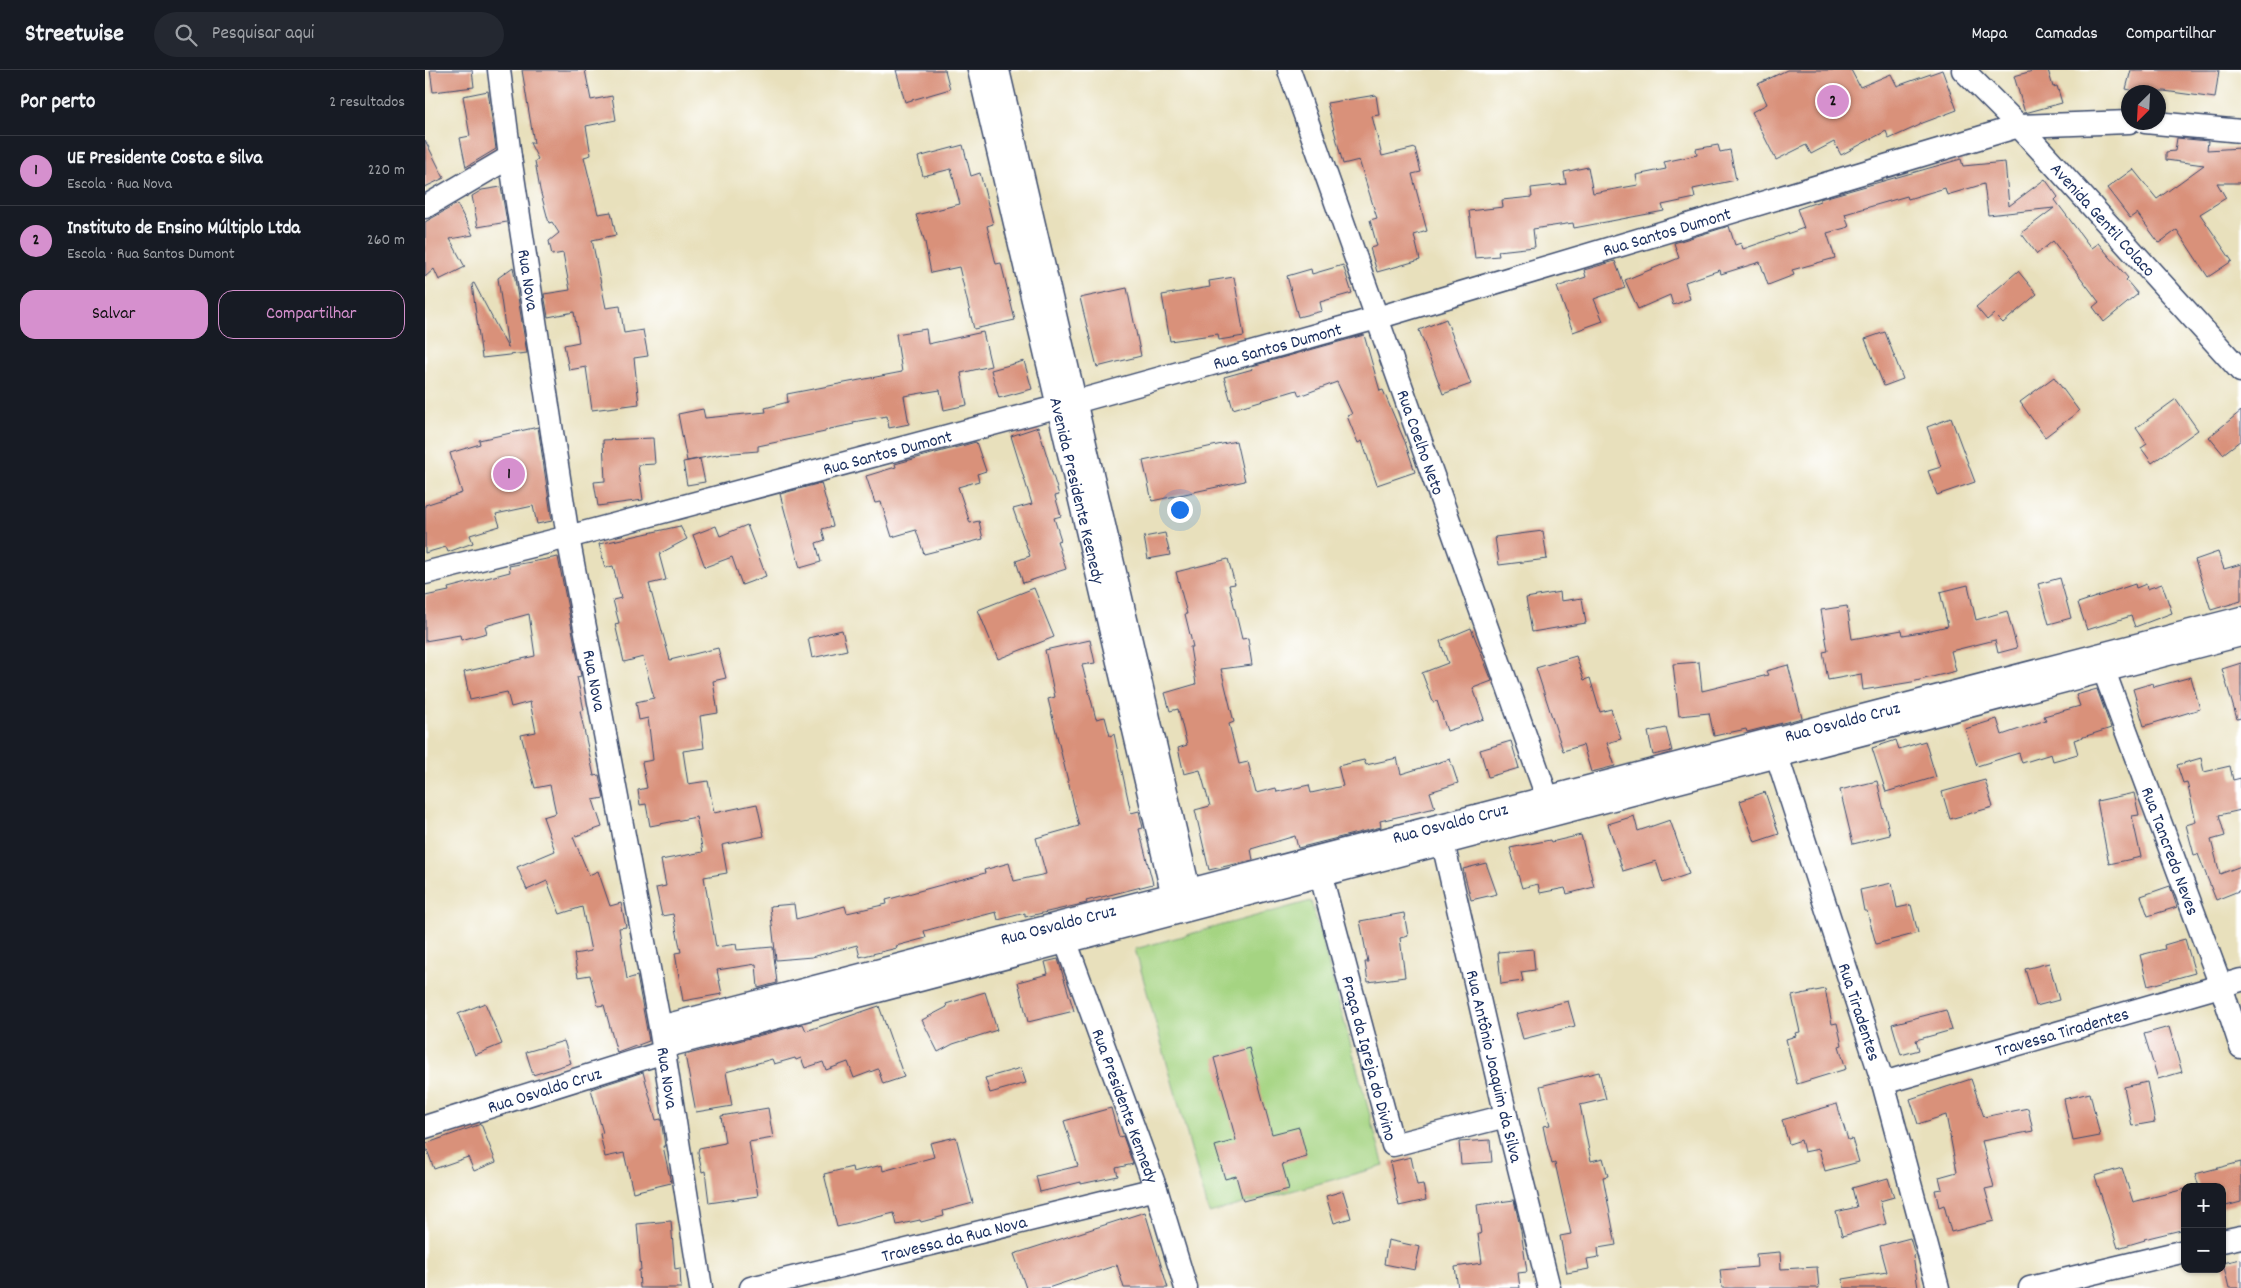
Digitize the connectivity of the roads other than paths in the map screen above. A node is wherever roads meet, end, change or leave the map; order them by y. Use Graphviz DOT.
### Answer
graph roads {
  1 [pos="499,70"];
  2 [pos="979,70"];
  3 [pos="998,70"];
  4 [pos="1289,70"];
  5 [pos="1963,70"];
  6 [pos="2121,122"];
  7 [pos="2166,124"];
  8 [pos="2019,126"];
  9 [pos="2241,131"];
  10 [pos="510,157"];
  11 [pos="425,207"];
  12 [pos="1377,318"];
  13 [pos="2241,371"];
  14 [pos="1067,404"];
  15 [pos="568,537"];
  16 [pos="425,573"];
  17 [pos="2241,618"];
  18 [pos="2241,635"];
  19 [pos="2103,662"];
  20 [pos="1776,747"];
  21 [pos="1550,806"];
  22 [pos="1443,843"];
  23 [pos="1318,866"];
  24 [pos="1183,901"];
  25 [pos="1063,933"];
  26 [pos="2231,983"];
  27 [pos="662,1042"];
  28 [pos="2241,1047"];
  29 [pos="1883,1083"];
  30 [pos="1506,1116"];
  31 [pos="425,1127"];
  32 [pos="1155,1189"];
  33 [pos="2241,1237"];
  34 [pos="2226,1241"];
  35 [pos="2181,1251"];
  36 [pos="701,1288"];
  37 [pos="751,1288"];
  38 [pos="1186,1288"];
  39 [pos="1549,1288"];
  40 [pos="1938,1288"];
  41 [pos="2030,1288"];
  1 -- 10 [label="street, Rua Nova"];
  2 -- 14 [label="street, Avenida Presidente Keenedy"];
  3 -- 14 [label="street, Avenida Presidente Keenedy"];
  4 -- 12 [label="street, Rua Coelho Neto"];
  5 -- 8 [label="street, Avenida Gentil Colaco"];
  6 -- 8 [label="street, Rua Santos Dumont"];
  7 -- 9 [label="street"];
  8 -- 12 [label="street, Rua Santos Dumont"];
  8 -- 13 [label="street, Avenida Gentil Colaco"];
  10 -- 11 [label="street"];
  10 -- 15 [label="street, Rua Nova"];
  12 -- 14 [label="street, Rua Santos Dumont"];
  12 -- 21 [label="street, Rua Coelho Neto"];
  14 -- 15 [label="street, Rua Santos Dumont"];
  14 -- 24 [label="street, Avenida Presidente Keenedy"];
  15 -- 16 [label="street, Rua Santos Dumont"];
  15 -- 27 [label="street, Rua Nova"];
  17 -- 19 [label="street, Rua Osvaldo Cruz"];
  18 -- 19 [label="street, Rua Osvaldo Cruz"];
  19 -- 20 [label="street, Rua Osvaldo Cruz"];
  19 -- 26 [label="street, Rua Tancredo Neves"];
  20 -- 21 [label="street, Rua Osvaldo Cruz"];
  20 -- 29 [label="street, Rua Tiradentes"];
  21 -- 22 [label="street, Rua Osvaldo Cruz"];
  21 -- 23 [label="street, Rua Osvaldo Cruz"];
  22 -- 23 [label="street, Rua Osvaldo Cruz"];
  22 -- 30 [label="street, Rua Antônio Joaquim da Silva"];
  23 -- 24 [label="street, Rua Osvaldo Cruz"];
  23 -- 30 [label="street, Praça da Igreja do Divino"];
  24 -- 25 [label="street, Rua Osvaldo Cruz"];
  25 -- 27 [label="street, Rua Osvaldo Cruz"];
  25 -- 32 [label="street, Rua Presidente Kennedy"];
  26 -- 28 [label="street, Rua Tancredo Neves"];
  26 -- 29 [label="street, Travessa Tiradentes"];
  27 -- 31 [label="street, Rua Osvaldo Cruz"];
  27 -- 36 [label="street, Rua Nova"];
  29 -- 40 [label="street, Rua Tiradentes"];
  30 -- 39 [label="street, Rua Antônio Joaquim da Silva"];
  32 -- 37 [label="street, Travessa da Rua Nova"];
  32 -- 38 [label="street, Rua Presidente Kennedy"];
  33 -- 34 [label="street"];
  35 -- 41 [label="street"];
}
